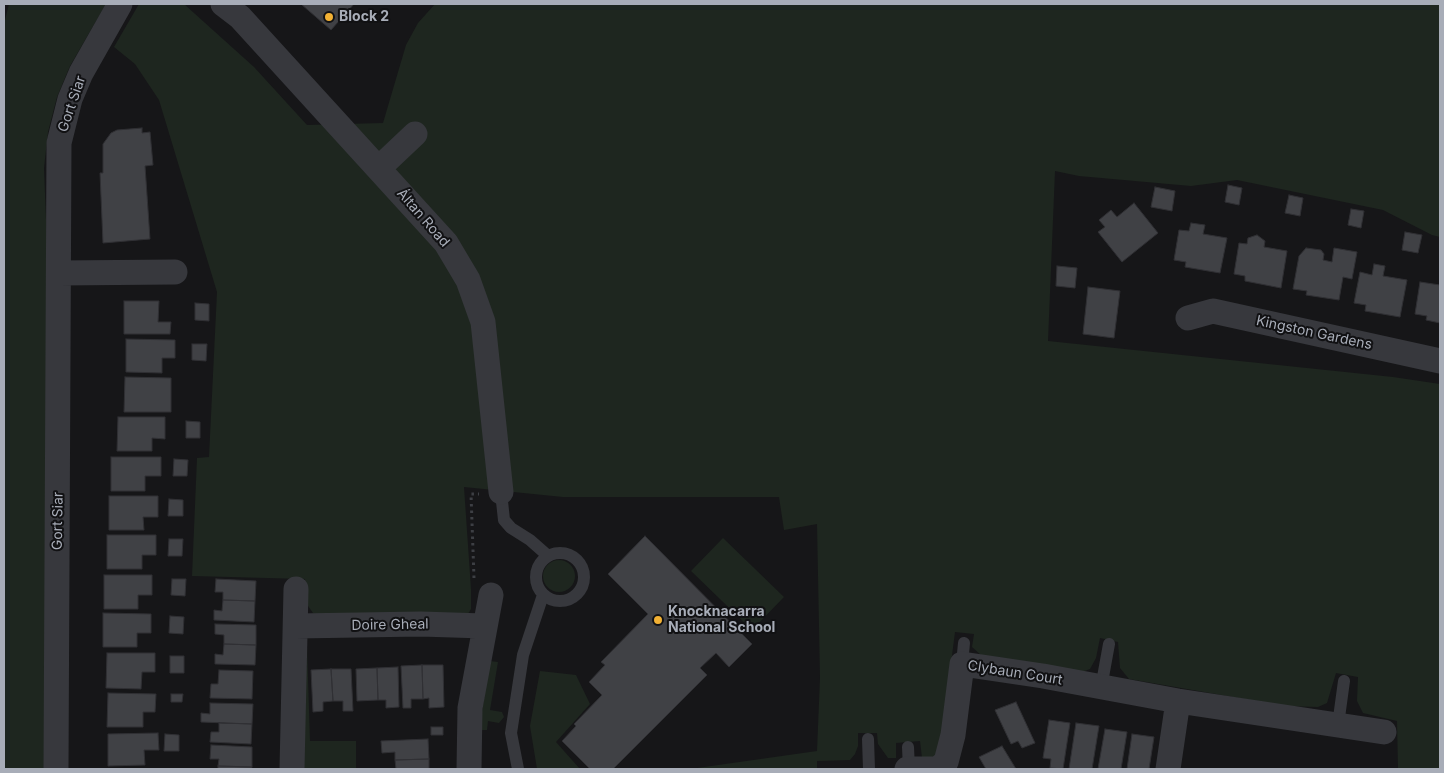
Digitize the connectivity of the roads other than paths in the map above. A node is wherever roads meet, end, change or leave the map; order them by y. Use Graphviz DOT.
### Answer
graph roads {
  1 [pos="120,4"];
  2 [pos="239,8"];
  3 [pos="415,134"];
  4 [pos="379,168"];
  5 [pos="175,272"];
  6 [pos="59,273"];
  7 [pos="1188,318"];
  8 [pos="1440,361"];
  9 [pos="501,492"];
  10 [pos="548,556"];
  11 [pos="296,589"];
  12 [pos="491,595"];
  13 [pos="543,595"];
  14 [pos="296,626"];
  15 [pos="484,626"];
  16 [pos="1109,644"];
  17 [pos="1344,681"];
  18 [pos="1101,688"];
  19 [pos="1178,701"];
  20 [pos="1338,725"];
  21 [pos="1384,732"];
  22 [pos="868,739"];
  23 [pos="908,762"];
  24 [pos="56,769"];
  25 [pos="292,769"];
  26 [pos="469,769"];
  27 [pos="518,769"];
  28 [pos="869,769"];
  29 [pos="1168,769"];
  1 -- 6 [label="street, Gort Siar"];
  2 -- 4 [label="street, Áltan Road"];
  3 -- 4 [label="street"];
  4 -- 9 [label="street, Áltan Road"];
  5 -- 6 [label="street"];
  6 -- 24 [label="street, Gort Siar"];
  7 -- 8 [label="street, Kingston Gardens"];
  9 -- 10 [label="lane"];
  10 -- 13 [label="lane"];
  10 -- 13 [label="lane"];
  11 -- 14 [label="street"];
  12 -- 15 [label="street"];
  13 -- 27 [label="lane"];
  14 -- 15 [label="street, Doire Gheal"];
  14 -- 25 [label="street"];
  15 -- 26 [label="street"];
  16 -- 18 [label="lane"];
  17 -- 20 [label="lane"];
  18 -- 19 [label="street, Clybaun Court"];
  18 -- 23 [label="street, Clybaun Court"];
  19 -- 20 [label="street, Clybaun Court"];
  19 -- 29 [label="street"];
  20 -- 21 [label="street, Clybaun Court"];
  22 -- 28 [label="lane"];
}
